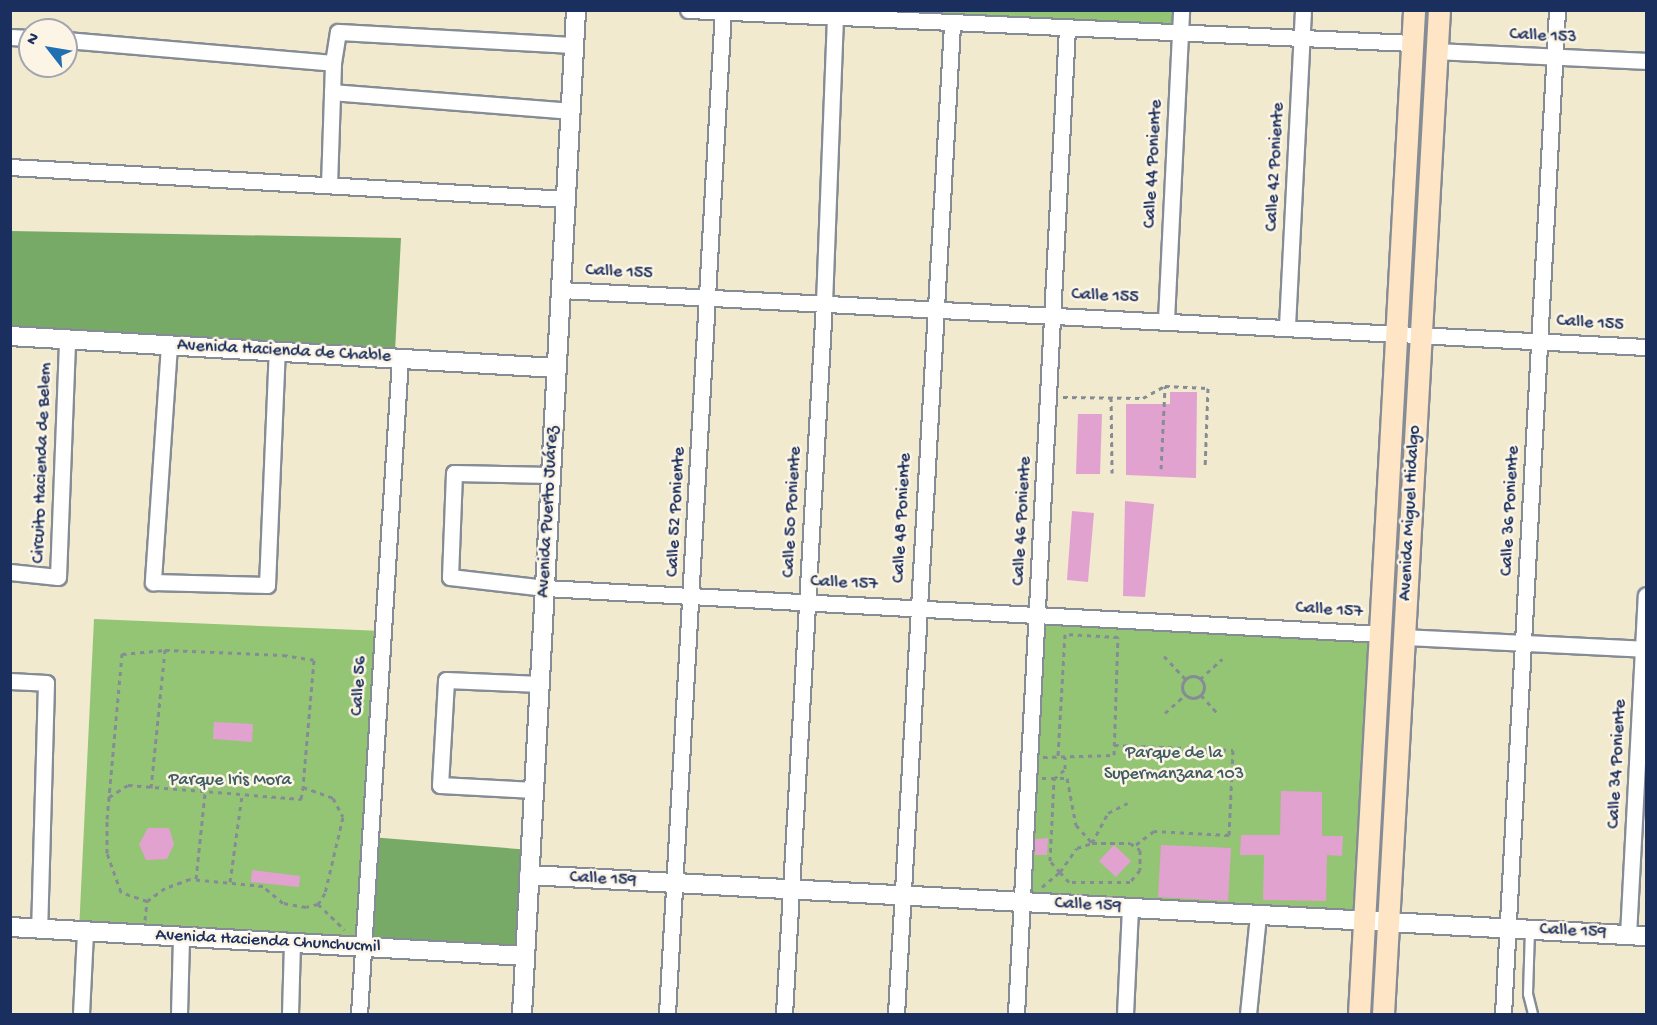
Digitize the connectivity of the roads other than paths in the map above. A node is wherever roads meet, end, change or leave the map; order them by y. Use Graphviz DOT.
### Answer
graph roads {
  1 [pos="576,10"];
  2 [pos="688,10"];
  3 [pos="1180,10"];
  4 [pos="1303,10"];
  5 [pos="1414,10"];
  6 [pos="1439,10"];
  7 [pos="1557,10"];
  8 [pos="723,13"];
  9 [pos="835,15"];
  10 [pos="952,24"];
  11 [pos="1067,29"];
  12 [pos="1179,33"];
  13 [pos="1302,38"];
  14 [pos="78,41"];
  15 [pos="1412,43"];
  16 [pos="574,45"];
  17 [pos="1437,51"];
  18 [pos="1555,57"];
  19 [pos="1647,61"];
  20 [pos="333,63"];
  21 [pos="332,92"];
  22 [pos="571,111"];
  23 [pos="10,167"];
  24 [pos="329,185"];
  25 [pos="566,199"];
  26 [pos="561,290"];
  27 [pos="708,297"];
  28 [pos="824,303"];
  29 [pos="934,308"];
  30 [pos="1054,314"];
  31 [pos="1166,320"];
  32 [pos="1287,326"];
  33 [pos="1397,331"];
  34 [pos="1422,333"];
  35 [pos="10,336"];
  36 [pos="67,339"];
  37 [pos="1540,340"];
  38 [pos="169,345"];
  39 [pos="1647,347"];
  40 [pos="277,351"];
  41 [pos="400,359"];
  42 [pos="557,368"];
  43 [pos="551,475"];
  44 [pos="10,572"];
  45 [pos="545,588"];
  46 [pos="1647,595"];
  47 [pos="692,596"];
  48 [pos="807,601"];
  49 [pos="918,607"];
  50 [pos="1037,613"];
  51 [pos="1380,634"];
  52 [pos="1404,637"];
  53 [pos="1523,643"];
  54 [pos="1645,649"];
  55 [pos="10,681"];
  56 [pos="540,684"];
  57 [pos="534,790"];
  58 [pos="529,875"];
  59 [pos="676,884"];
  60 [pos="792,890"];
  61 [pos="902,896"];
  62 [pos="1022,902"];
  63 [pos="1130,908"];
  64 [pos="1258,915"];
  65 [pos="1364,921"];
  66 [pos="1388,922"];
  67 [pos="10,927"];
  68 [pos="39,928"];
  69 [pos="1508,929"];
  70 [pos="1530,930"];
  71 [pos="86,931"];
  72 [pos="181,936"];
  73 [pos="1637,936"];
  74 [pos="292,943"];
  75 [pos="364,947"];
  76 [pos="525,956"];
  77 [pos="81,1014"];
  78 [pos="179,1014"];
  79 [pos="290,1014"];
  80 [pos="359,1014"];
  81 [pos="522,1014"];
  82 [pos="667,1014"];
  83 [pos="784,1014"];
  84 [pos="896,1014"];
  85 [pos="1016,1014"];
  86 [pos="1125,1014"];
  87 [pos="1248,1014"];
  88 [pos="1359,1014"];
  89 [pos="1383,1014"];
  90 [pos="1503,1014"];
  91 [pos="1533,1014"];
  1 -- 16 [label="street, Avenida Puerto Juárez"];
  2 -- 8 [label="street"];
  3 -- 12 [label="street, Calle 44 Poniente"];
  4 -- 13 [label="street, Calle 42 Poniente"];
  5 -- 15 [label="main road, Avenida Miguel Hidalgo"];
  6 -- 17 [label="main road, Avenida Miguel Hidalgo"];
  7 -- 18 [label="street, Calle 36 Poniente"];
  8 -- 9 [label="street"];
  8 -- 27 [label="street, Calle 52 Poniente"];
  9 -- 10 [label="street"];
  9 -- 28 [label="street, Calle 50 Poniente"];
  10 -- 11 [label="street"];
  10 -- 29 [label="street, Calle 48 Poniente"];
  11 -- 12 [label="street"];
  11 -- 30 [label="street, Calle 46 Poniente"];
  12 -- 13 [label="street"];
  12 -- 31 [label="street, Calle 44 Poniente"];
  13 -- 15 [label="street"];
  13 -- 32 [label="street, Calle 42 Poniente"];
  14 -- 20 [label="street"];
  15 -- 33 [label="main road, Avenida Miguel Hidalgo"];
  16 -- 20 [label="street"];
  16 -- 22 [label="street, Avenida Puerto Juárez"];
  17 -- 18 [label="street, Calle 153"];
  17 -- 34 [label="main road, Avenida Miguel Hidalgo"];
  18 -- 19 [label="street, Calle 153"];
  18 -- 37 [label="street, Calle 36 Poniente"];
  20 -- 21 [label="street"];
  21 -- 22 [label="street"];
  21 -- 24 [label="street"];
  22 -- 25 [label="street, Avenida Puerto Juárez"];
  23 -- 24 [label="street"];
  24 -- 25 [label="street"];
  25 -- 26 [label="street, Avenida Puerto Juárez"];
  26 -- 27 [label="street, Calle 155"];
  26 -- 42 [label="street, Avenida Puerto Juárez"];
  27 -- 28 [label="street, Calle 155"];
  27 -- 47 [label="street, Calle 52 Poniente"];
  28 -- 29 [label="street, Calle 155"];
  28 -- 48 [label="street, Calle 50 Poniente"];
  29 -- 30 [label="street, Calle 155"];
  29 -- 49 [label="street, Calle 48 Poniente"];
  30 -- 31 [label="street, Calle 155"];
  30 -- 50 [label="street, Calle 46 Poniente"];
  31 -- 32 [label="street, Calle 155"];
  32 -- 33 [label="street, Calle 155"];
  33 -- 34 [label="street, Calle 155"];
  33 -- 51 [label="main road, Avenida Miguel Hidalgo"];
  34 -- 37 [label="street, Calle 155"];
  34 -- 52 [label="main road, Avenida Miguel Hidalgo"];
  35 -- 36 [label="street, Avenida Hacienda de Chable"];
  36 -- 38 [label="street, Avenida Hacienda de Chable"];
  36 -- 44 [label="street, Circuito Hacienda de Belem"];
  37 -- 39 [label="street, Calle 155"];
  37 -- 53 [label="street, Calle 36 Poniente"];
  38 -- 40 [label="street, Avenida Hacienda de Chable"];
  38 -- 40 [label="street"];
  40 -- 41 [label="street, Avenida Hacienda de Chable"];
  41 -- 42 [label="street, Avenida Hacienda de Chable"];
  41 -- 75 [label="street, Calle 56"];
  42 -- 43 [label="street, Avenida Puerto Juárez"];
  43 -- 45 [label="street, Avenida Puerto Juárez"];
  43 -- 45 [label="street, Calle 157"];
  45 -- 47 [label="street, Calle 157"];
  45 -- 56 [label="street, Avenida Puerto Juárez"];
  46 -- 54 [label="street, Calle 34 Poniente"];
  47 -- 48 [label="street, Calle 157"];
  47 -- 59 [label="street, Calle 52 Poniente"];
  48 -- 49 [label="street, Calle 157"];
  48 -- 60 [label="street, Calle 50 Poniente"];
  49 -- 50 [label="street, Calle 157"];
  49 -- 61 [label="street, Calle 48 Poniente"];
  50 -- 51 [label="street, Calle 157"];
  50 -- 62 [label="street, Calle 46 Poniente"];
  51 -- 65 [label="main road, Avenida Miguel Hidalgo"];
  52 -- 53 [label="street"];
  52 -- 66 [label="main road, Avenida Miguel Hidalgo"];
  53 -- 54 [label="street"];
  53 -- 69 [label="street, Calle 36 Poniente"];
  54 -- 73 [label="street, Calle 34 Poniente"];
  55 -- 68 [label="street"];
  56 -- 57 [label="street, Avenida Puerto Juárez"];
  56 -- 57 [label="street"];
  57 -- 58 [label="street, Avenida Puerto Juárez"];
  58 -- 59 [label="street, Calle 159"];
  58 -- 76 [label="street, Avenida Puerto Juárez"];
  59 -- 60 [label="street, Calle 159"];
  59 -- 82 [label="street, Calle 52 Poniente"];
  60 -- 61 [label="street, Calle 159"];
  60 -- 83 [label="street, Calle 50 Poniente"];
  61 -- 62 [label="street, Calle 159"];
  61 -- 84 [label="street, Calle 48 Poniente"];
  62 -- 63 [label="street, Calle 159"];
  62 -- 85 [label="street, Calle 46 Poniente"];
  63 -- 64 [label="street, Calle 159"];
  63 -- 86 [label="street"];
  64 -- 65 [label="street, Calle 159"];
  64 -- 87 [label="street"];
  65 -- 66 [label="street, Calle 159"];
  65 -- 88 [label="main road, Avenida Miguel Hidalgo"];
  66 -- 69 [label="street, Calle 159"];
  66 -- 89 [label="main road, Avenida Miguel Hidalgo"];
  67 -- 68 [label="street, Avenida Hacienda Chunchucmil"];
  68 -- 71 [label="street, Avenida Hacienda Chunchucmil"];
  69 -- 70 [label="street, Calle 159"];
  69 -- 90 [label="street, Calle 36 Poniente"];
  70 -- 73 [label="street, Calle 159"];
  70 -- 91 [label="lane"];
  71 -- 72 [label="street, Avenida Hacienda Chunchucmil"];
  71 -- 77 [label="street"];
  72 -- 74 [label="street, Avenida Hacienda Chunchucmil"];
  72 -- 78 [label="street"];
  74 -- 75 [label="street, Avenida Hacienda Chunchucmil"];
  74 -- 79 [label="street"];
  75 -- 76 [label="street, Avenida Hacienda Chunchucmil"];
  75 -- 80 [label="street, Calle 56"];
  76 -- 81 [label="street, Avenida Puerto Juárez"];
}
